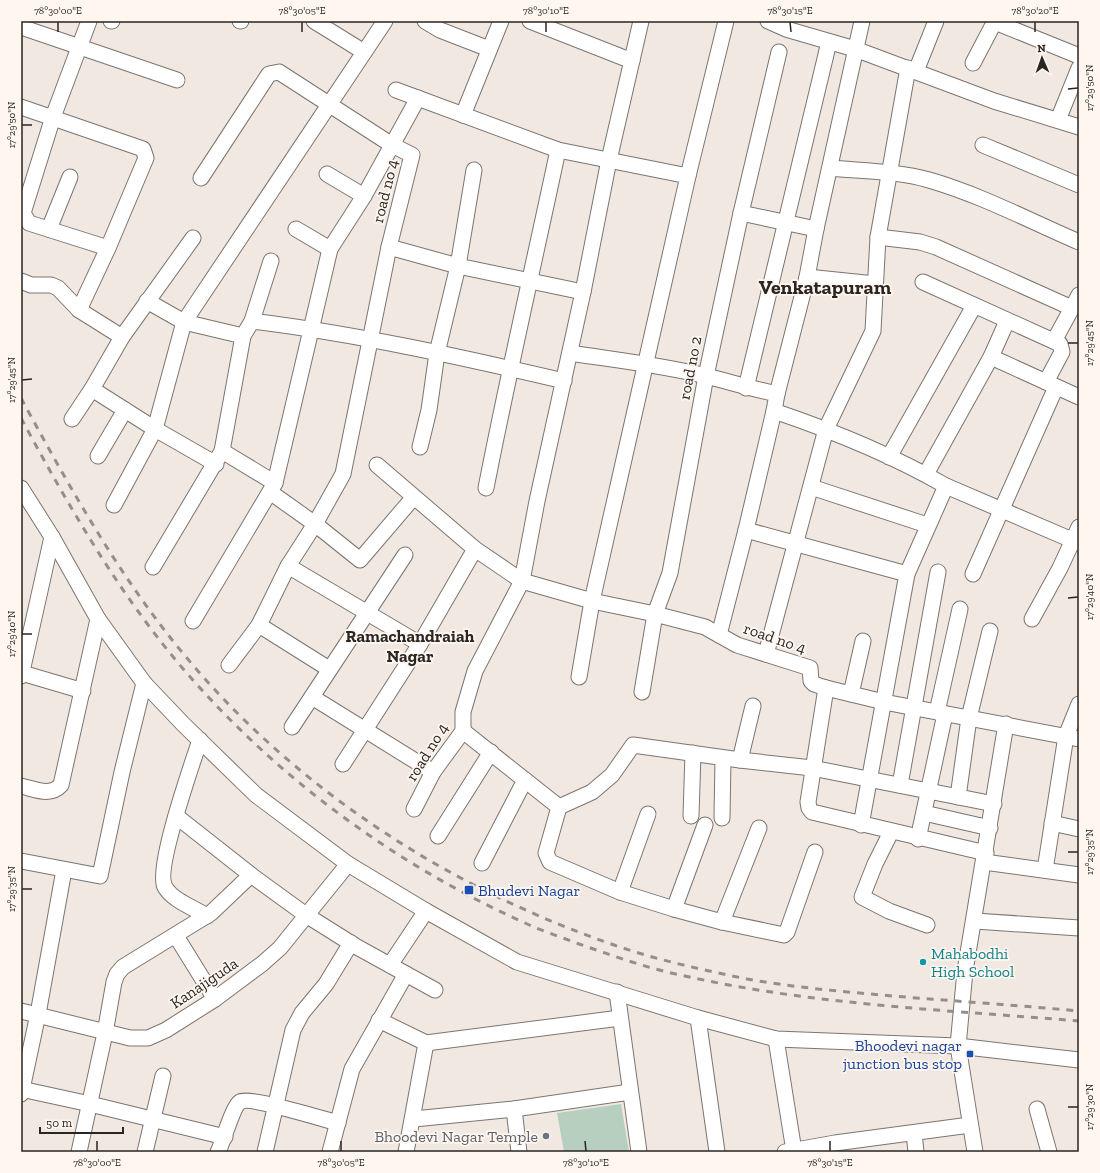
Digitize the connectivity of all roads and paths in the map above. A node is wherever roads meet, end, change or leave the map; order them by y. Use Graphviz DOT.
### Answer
graph roads {
  1 [pos="89,21"];
  2 [pos="314,21"];
  3 [pos="385,21"];
  4 [pos="425,21"];
  5 [pos="502,21"];
  6 [pos="530,21"];
  7 [pos="641,21"];
  8 [pos="726,21"];
  9 [pos="862,21"];
  10 [pos="936,21"];
  11 [pos="995,21"];
  12 [pos="774,22"];
  13 [pos="21,27"];
  14 [pos="829,42"];
  15 [pos="80,46"];
  16 [pos="489,49"];
  17 [pos="855,49"];
  18 [pos="364,52"];
  19 [pos="779,52"];
  20 [pos="1079,56"];
  21 [pos="632,61"];
  22 [pos="973,63"];
  23 [pos="1079,68"];
  24 [pos="912,69"];
  25 [pos="177,80"];
  26 [pos="396,90"];
  27 [pos="418,98"];
  28 [pos="328,105"];
  29 [pos="21,107"];
  30 [pos="462,115"];
  31 [pos="53,117"];
  32 [pos="1058,120"];
  33 [pos="1079,127"];
  34 [pos="392,145"];
  35 [pos="983,145"];
  36 [pos="558,150"];
  37 [pos="609,160"];
  38 [pos="830,168"];
  39 [pos="474,170"];
  40 [pos="889,173"];
  41 [pos="327,174"];
  42 [pos="688,176"];
  43 [pos="70,177"];
  44 [pos="201,178"];
  45 [pos="1079,185"];
  46 [pos="26,187"];
  47 [pos="364,196"];
  48 [pos="22,213"];
  49 [pos="741,213"];
  50 [pos="786,223"];
  51 [pos="49,229"];
  52 [pos="296,229"];
  53 [pos="816,230"];
  54 [pos="878,237"];
  55 [pos="193,238"];
  56 [pos="1079,242"];
  57 [pos="389,247"];
  58 [pos="108,248"];
  59 [pos="330,249"];
  60 [pos="271,261"];
  61 [pos="458,266"];
  62 [pos="807,277"];
  63 [pos="530,280"];
  64 [pos="21,281"];
  65 [pos="923,282"];
  66 [pos="875,284"];
  67 [pos="583,292"];
  68 [pos="147,300"];
  69 [pos="1077,302"];
  70 [pos="974,306"];
  71 [pos="79,310"];
  72 [pos="252,321"];
  73 [pos="1007,321"];
  74 [pos="184,322"];
  75 [pos="311,328"];
  76 [pos="243,336"];
  77 [pos="122,337"];
  78 [pos="371,339"];
  79 [pos="1054,341"];
  80 [pos="436,353"];
  81 [pos="570,353"];
  82 [pos="992,357"];
  83 [pos="647,364"];
  84 [pos="509,368"];
  85 [pos="706,376"];
  86 [pos="564,381"];
  87 [pos="1051,385"];
  88 [pos="746,388"];
  89 [pos="92,389"];
  90 [pos="777,394"];
  91 [pos="1079,397"];
  92 [pos="124,410"];
  93 [pos="774,411"];
  94 [pos="72,419"];
  95 [pos="155,429"];
  96 [pos="826,429"];
  97 [pos="420,447"];
  98 [pos="98,456"];
  99 [pos="889,457"];
  100 [pos="219,458"];
  101 [pos="377,465"];
  102 [pos="926,474"];
  103 [pos="946,486"];
  104 [pos="811,487"];
  105 [pos="21,488"];
  106 [pos="272,488"];
  107 [pos="486,488"];
  108 [pos="413,498"];
  109 [pos="114,505"];
  110 [pos="1001,510"];
  111 [pos="315,524"];
  112 [pos="928,525"];
  113 [pos="746,530"];
  114 [pos="52,537"];
  115 [pos="1077,537"];
  116 [pos="796,543"];
  117 [pos="475,549"];
  118 [pos="405,555"];
  119 [pos="288,566"];
  120 [pos="153,567"];
  121 [pos="938,572"];
  122 [pos="907,574"];
  123 [pos="973,574"];
  124 [pos="522,581"];
  125 [pos="592,601"];
  126 [pos="960,609"];
  127 [pos="366,613"];
  128 [pos="655,614"];
  129 [pos="98,619"];
  130 [pos="1032,619"];
  131 [pos="193,621"];
  132 [pos="259,625"];
  133 [pos="990,631"];
  134 [pos="719,635"];
  135 [pos="863,641"];
  136 [pos="420,644"];
  137 [pos="766,654"];
  138 [pos="229,665"];
  139 [pos="329,669"];
  140 [pos="21,674"];
  141 [pos="579,677"];
  142 [pos="144,683"];
  143 [pos="826,688"];
  144 [pos="83,691"];
  145 [pos="642,692"];
  146 [pos="851,694"];
  147 [pos="312,697"];
  148 [pos="884,702"];
  149 [pos="1079,704"];
  150 [pos="753,706"];
  151 [pos="915,707"];
  152 [pos="941,713"];
  153 [pos="969,718"];
  154 [pos="1006,724"];
  155 [pos="292,727"];
  156 [pos="366,730"];
  157 [pos="463,730"];
  158 [pos="1073,737"];
  159 [pos="200,740"];
  160 [pos="491,752"];
  161 [pos="693,753"];
  162 [pos="723,758"];
  163 [pos="740,760"];
  164 [pos="343,764"];
  165 [pos="812,768"];
  166 [pos="433,772"];
  167 [pos="870,778"];
  168 [pos="525,780"];
  169 [pos="900,784"];
  170 [pos="21,786"];
  171 [pos="929,791"];
  172 [pos="958,797"];
  173 [pos="994,804"];
  174 [pos="559,807"];
  175 [pos="414,809"];
  176 [pos="924,813"];
  177 [pos="648,814"];
  178 [pos="176,816"];
  179 [pos="690,816"];
  180 [pos="722,818"];
  181 [pos="1052,823"];
  182 [pos="705,825"];
  183 [pos="861,825"];
  184 [pos="759,828"];
  185 [pos="990,828"];
  186 [pos="1079,829"];
  187 [pos="891,832"];
  188 [pos="438,836"];
  189 [pos="918,838"];
  190 [pos="815,852"];
  191 [pos="985,857"];
  192 [pos="21,861"];
  193 [pos="482,863"];
  194 [pos="348,864"];
  195 [pos="64,870"];
  196 [pos="1045,870"];
  197 [pos="251,875"];
  198 [pos="1079,875"];
  199 [pos="620,892"];
  200 [pos="674,909"];
  201 [pos="426,911"];
  202 [pos="207,916"];
  203 [pos="306,916"];
  204 [pos="975,921"];
  205 [pos="722,922"];
  206 [pos="927,925"];
  207 [pos="1079,928"];
  208 [pos="176,936"];
  209 [pos="351,943"];
  210 [pos="390,965"];
  211 [pos="406,974"];
  212 [pos="435,990"];
  213 [pos="617,992"];
  214 [pos="215,998"];
  215 [pos="21,1011"];
  216 [pos="38,1014"];
  217 [pos="620,1018"];
  218 [pos="698,1018"];
  219 [pos="379,1020"];
  220 [pos="105,1033"];
  221 [pos="776,1039"];
  222 [pos="426,1043"];
  223 [pos="958,1046"];
  224 [pos="1079,1060"];
  225 [pos="163,1076"];
  226 [pos="21,1091"];
  227 [pos="630,1092"];
  228 [pos="90,1104"];
  229 [pos="277,1107"];
  230 [pos="514,1109"];
  231 [pos="1037,1109"];
  232 [pos="152,1119"];
  233 [pos="414,1119"];
  234 [pos="338,1123"];
  235 [pos="970,1124"];
  236 [pos="914,1133"];
  237 [pos="225,1137"];
  238 [pos="836,1147"];
  239 [pos="789,1151"];
  240 [pos="79,1152"];
  241 [pos="145,1152"];
  242 [pos="218,1152"];
  243 [pos="265,1152"];
  244 [pos="330,1152"];
  245 [pos="406,1152"];
  246 [pos="519,1152"];
  247 [pos="639,1152"];
  248 [pos="717,1152"];
  249 [pos="916,1152"];
  250 [pos="975,1152"];
  251 [pos="1049,1152"];
  1 -- 15 [label="street"];
  2 -- 18 [label="street"];
  3 -- 18 [label="street"];
  4 -- 16 [label="street"];
  5 -- 16 [label="street"];
  6 -- 21 [label="street"];
  7 -- 21 [label="street, road no 4"];
  8 -- 42 [label="street"];
  9 -- 17 [label="street"];
  10 -- 24 [label="street"];
  11 -- 20 [label="street"];
  11 -- 22 [label="street"];
  12 -- 14 [label="street"];
  13 -- 15 [label="street"];
  14 -- 17 [label="street"];
  14 -- 50 [label="street"];
  15 -- 25 [label="street"];
  15 -- 31 [label="street"];
  16 -- 30 [label="street"];
  17 -- 24 [label="street"];
  17 -- 38 [label="street"];
  18 -- 28 [label="street"];
  19 -- 49 [label="street, road no 2"];
  21 -- 37 [label="street, road no 4"];
  23 -- 32 [label="street"];
  24 -- 32 [label="street"];
  24 -- 40 [label="street"];
  26 -- 27 [label="street"];
  27 -- 30 [label="street"];
  27 -- 34 [label="street"];
  28 -- 34 [label="street, road no 4"];
  28 -- 44 [label="street, road no 4"];
  28 -- 74 [label="street"];
  29 -- 31 [label="street"];
  30 -- 36 [label="street"];
  31 -- 46 [label="street"];
  31 -- 58 [label="street"];
  32 -- 33 [label="street"];
  34 -- 47 [label="street"];
  34 -- 57 [label="street, road no 4"];
  35 -- 45 [label="street"];
  36 -- 37 [label="street"];
  36 -- 63 [label="street"];
  37 -- 42 [label="street"];
  37 -- 67 [label="street, road no 4"];
  38 -- 40 [label="street"];
  38 -- 53 [label="street"];
  39 -- 61 [label="street"];
  40 -- 54 [label="street"];
  40 -- 56 [label="street"];
  41 -- 47 [label="street"];
  42 -- 83 [label="street"];
  43 -- 51 [label="street"];
  46 -- 48 [label="street"];
  47 -- 59 [label="street"];
  48 -- 51 [label="street"];
  49 -- 50 [label="street"];
  49 -- 85 [label="street, road no 2"];
  50 -- 53 [label="street"];
  50 -- 88 [label="street"];
  51 -- 58 [label="street"];
  52 -- 59 [label="street"];
  53 -- 62 [label="street"];
  54 -- 66 [label="street"];
  54 -- 69 [label="street"];
  55 -- 68 [label="street"];
  57 -- 61 [label="street"];
  57 -- 78 [label="street, road no 4"];
  58 -- 71 [label="street"];
  59 -- 75 [label="street"];
  60 -- 72 [label="street"];
  61 -- 63 [label="street"];
  61 -- 80 [label="street"];
  62 -- 66 [label="street"];
  62 -- 90 [label="street"];
  63 -- 67 [label="street"];
  63 -- 84 [label="street"];
  64 -- 71 [label="street"];
  65 -- 70 [label="street"];
  66 -- 96 [label="street"];
  67 -- 81 [label="street, road no 4"];
  68 -- 74 [label="street"];
  68 -- 77 [label="street"];
  69 -- 79 [label="street"];
  70 -- 73 [label="street"];
  70 -- 99 [label="street"];
  71 -- 77 [label="street"];
  72 -- 75 [label="street"];
  72 -- 76 [label="street"];
  73 -- 79 [label="street"];
  73 -- 82 [label="street"];
  74 -- 76 [label="street"];
  74 -- 95 [label="street"];
  75 -- 78 [label="street"];
  75 -- 106 [label="street"];
  76 -- 100 [label="street"];
  77 -- 89 [label="street"];
  78 -- 80 [label="street"];
  78 -- 111 [label="street, road no 4"];
  79 -- 87 [label="street"];
  80 -- 84 [label="street"];
  80 -- 97 [label="street"];
  81 -- 83 [label="street"];
  81 -- 86 [label="street, road no 4"];
  82 -- 87 [label="street"];
  82 -- 102 [label="street"];
  83 -- 85 [label="street"];
  83 -- 125 [label="street"];
  84 -- 86 [label="street"];
  84 -- 107 [label="street"];
  85 -- 88 [label="street"];
  85 -- 128 [label="street, road no 2"];
  86 -- 124 [label="street, road no 4"];
  87 -- 91 [label="street"];
  87 -- 110 [label="street"];
  88 -- 90 [label="street"];
  89 -- 92 [label="street"];
  89 -- 94 [label="street"];
  90 -- 93 [label="street"];
  92 -- 95 [label="street"];
  92 -- 98 [label="street"];
  93 -- 96 [label="street"];
  93 -- 113 [label="street"];
  95 -- 100 [label="street"];
  95 -- 109 [label="street"];
  96 -- 99 [label="street"];
  96 -- 104 [label="street"];
  99 -- 102 [label="street"];
  100 -- 106 [label="street"];
  100 -- 120 [label="street"];
  101 -- 108 [label="street, road no 4"];
  102 -- 103 [label="street"];
  103 -- 110 [label="street"];
  103 -- 112 [label="street"];
  104 -- 112 [label="street"];
  104 -- 116 [label="street"];
  105 -- 114 [label="street"];
  106 -- 111 [label="street"];
  106 -- 131 [label="street"];
  108 -- 111 [label="street"];
  108 -- 117 [label="street, road no 4"];
  110 -- 115 [label="street"];
  110 -- 123 [label="street"];
  111 -- 119 [label="street, road no 4"];
  112 -- 122 [label="street"];
  113 -- 116 [label="street"];
  113 -- 134 [label="street"];
  114 -- 129 [label="street"];
  114 -- 140 [label="street"];
  115 -- 130 [label="street"];
  116 -- 122 [label="street"];
  116 -- 137 [label="street"];
  117 -- 124 [label="street, road no 4"];
  117 -- 136 [label="street"];
  118 -- 127 [label="street"];
  119 -- 127 [label="street"];
  119 -- 132 [label="street, road no 4"];
  121 -- 151 [label="street"];
  122 -- 148 [label="street"];
  124 -- 125 [label="street, road no 4"];
  124 -- 157 [label="street, road no 4"];
  125 -- 128 [label="street, road no 4"];
  125 -- 141 [label="street"];
  126 -- 152 [label="street"];
  127 -- 136 [label="street"];
  127 -- 139 [label="street"];
  128 -- 134 [label="street, road no 4"];
  128 -- 145 [label="street, road no 2"];
  129 -- 142 [label="street"];
  129 -- 144 [label="street"];
  132 -- 138 [label="street, road no 4"];
  132 -- 139 [label="street"];
  133 -- 153 [label="street"];
  134 -- 137 [label="street, road no 4"];
  135 -- 146 [label="street"];
  136 -- 156 [label="street"];
  137 -- 143 [label="street, road no 4"];
  139 -- 147 [label="street"];
  140 -- 144 [label="street"];
  142 -- 159 [label="street"];
  142 -- 195 [label="street"];
  143 -- 146 [label="street, road no 4"];
  143 -- 165 [label="street"];
  144 -- 170 [label="street"];
  146 -- 148 [label="street, road no 4"];
  147 -- 155 [label="street"];
  147 -- 156 [label="street"];
  148 -- 151 [label="street, road no 4"];
  148 -- 167 [label="street"];
  149 -- 158 [label="street"];
  150 -- 163 [label="street"];
  151 -- 152 [label="street, road no 4"];
  151 -- 169 [label="street"];
  152 -- 153 [label="street, road no 4"];
  152 -- 171 [label="street"];
  153 -- 154 [label="street, road no 4"];
  153 -- 172 [label="street"];
  154 -- 158 [label="street, road no 4"];
  154 -- 173 [label="street"];
  156 -- 164 [label="street"];
  156 -- 166 [label="street"];
  157 -- 160 [label="street"];
  157 -- 166 [label="street, road no 4"];
  158 -- 181 [label="street"];
  159 -- 178 [label="street"];
  159 -- 194 [label="street"];
  160 -- 168 [label="street"];
  160 -- 188 [label="street"];
  161 -- 162 [label="street"];
  161 -- 174 [label="street"];
  161 -- 179 [label="street"];
  162 -- 163 [label="street"];
  162 -- 180 [label="street"];
  163 -- 165 [label="street"];
  165 -- 167 [label="street"];
  165 -- 183 [label="street"];
  166 -- 175 [label="street, road no 4"];
  167 -- 169 [label="street"];
  167 -- 183 [label="street"];
  168 -- 174 [label="street"];
  168 -- 193 [label="street"];
  169 -- 171 [label="street"];
  171 -- 172 [label="street"];
  171 -- 176 [label="street"];
  172 -- 173 [label="street"];
  173 -- 185 [label="street"];
  174 -- 199 [label="street"];
  176 -- 185 [label="street"];
  176 -- 189 [label="street"];
  177 -- 199 [label="street"];
  178 -- 197 [label="street"];
  178 -- 202 [label="street"];
  181 -- 186 [label="street"];
  181 -- 196 [label="street"];
  182 -- 200 [label="street"];
  183 -- 187 [label="street"];
  184 -- 205 [label="street"];
  185 -- 191 [label="street"];
  187 -- 189 [label="street"];
  187 -- 206 [label="street"];
  189 -- 191 [label="street"];
  190 -- 205 [label="street"];
  191 -- 196 [label="street"];
  191 -- 204 [label="street"];
  192 -- 195 [label="street"];
  194 -- 201 [label="street"];
  194 -- 203 [label="street, Kanajiguda"];
  195 -- 216 [label="street"];
  196 -- 198 [label="street"];
  197 -- 202 [label="street"];
  197 -- 203 [label="street"];
  199 -- 200 [label="street"];
  200 -- 205 [label="street"];
  201 -- 210 [label="street"];
  201 -- 213 [label="street"];
  202 -- 208 [label="street"];
  203 -- 209 [label="street"];
  203 -- 214 [label="street, Kanajiguda"];
  204 -- 207 [label="street"];
  204 -- 223 [label="street"];
  208 -- 214 [label="street"];
  208 -- 220 [label="street"];
  209 -- 210 [label="street"];
  209 -- 229 [label="street"];
  210 -- 211 [label="street"];
  211 -- 212 [label="street"];
  211 -- 219 [label="street"];
  213 -- 217 [label="street"];
  213 -- 218 [label="street"];
  214 -- 220 [label="street, Kanajiguda"];
  215 -- 216 [label="street, Kanajiguda"];
  216 -- 220 [label="street, Kanajiguda"];
  216 -- 226 [label="street"];
  217 -- 222 [label="street"];
  217 -- 227 [label="street"];
  218 -- 221 [label="street"];
  218 -- 248 [label="street"];
  219 -- 222 [label="street"];
  219 -- 234 [label="street"];
  220 -- 228 [label="street"];
  221 -- 223 [label="street"];
  221 -- 239 [label="street"];
  222 -- 233 [label="street"];
  223 -- 224 [label="street"];
  223 -- 235 [label="street"];
  225 -- 232 [label="street"];
  226 -- 228 [label="street"];
  227 -- 230 [label="street"];
  227 -- 247 [label="street"];
  228 -- 232 [label="street"];
  228 -- 240 [label="street"];
  229 -- 234 [label="street"];
  229 -- 237 [label="street"];
  229 -- 243 [label="street"];
  230 -- 233 [label="street"];
  230 -- 246 [label="street"];
  231 -- 251 [label="street"];
  232 -- 237 [label="street"];
  232 -- 241 [label="street"];
  233 -- 245 [label="street"];
  234 -- 244 [label="street"];
  235 -- 236 [label="street"];
  235 -- 250 [label="street"];
  236 -- 238 [label="street"];
  236 -- 249 [label="street"];
  237 -- 242 [label="street"];
  238 -- 239 [label="street"];
}
